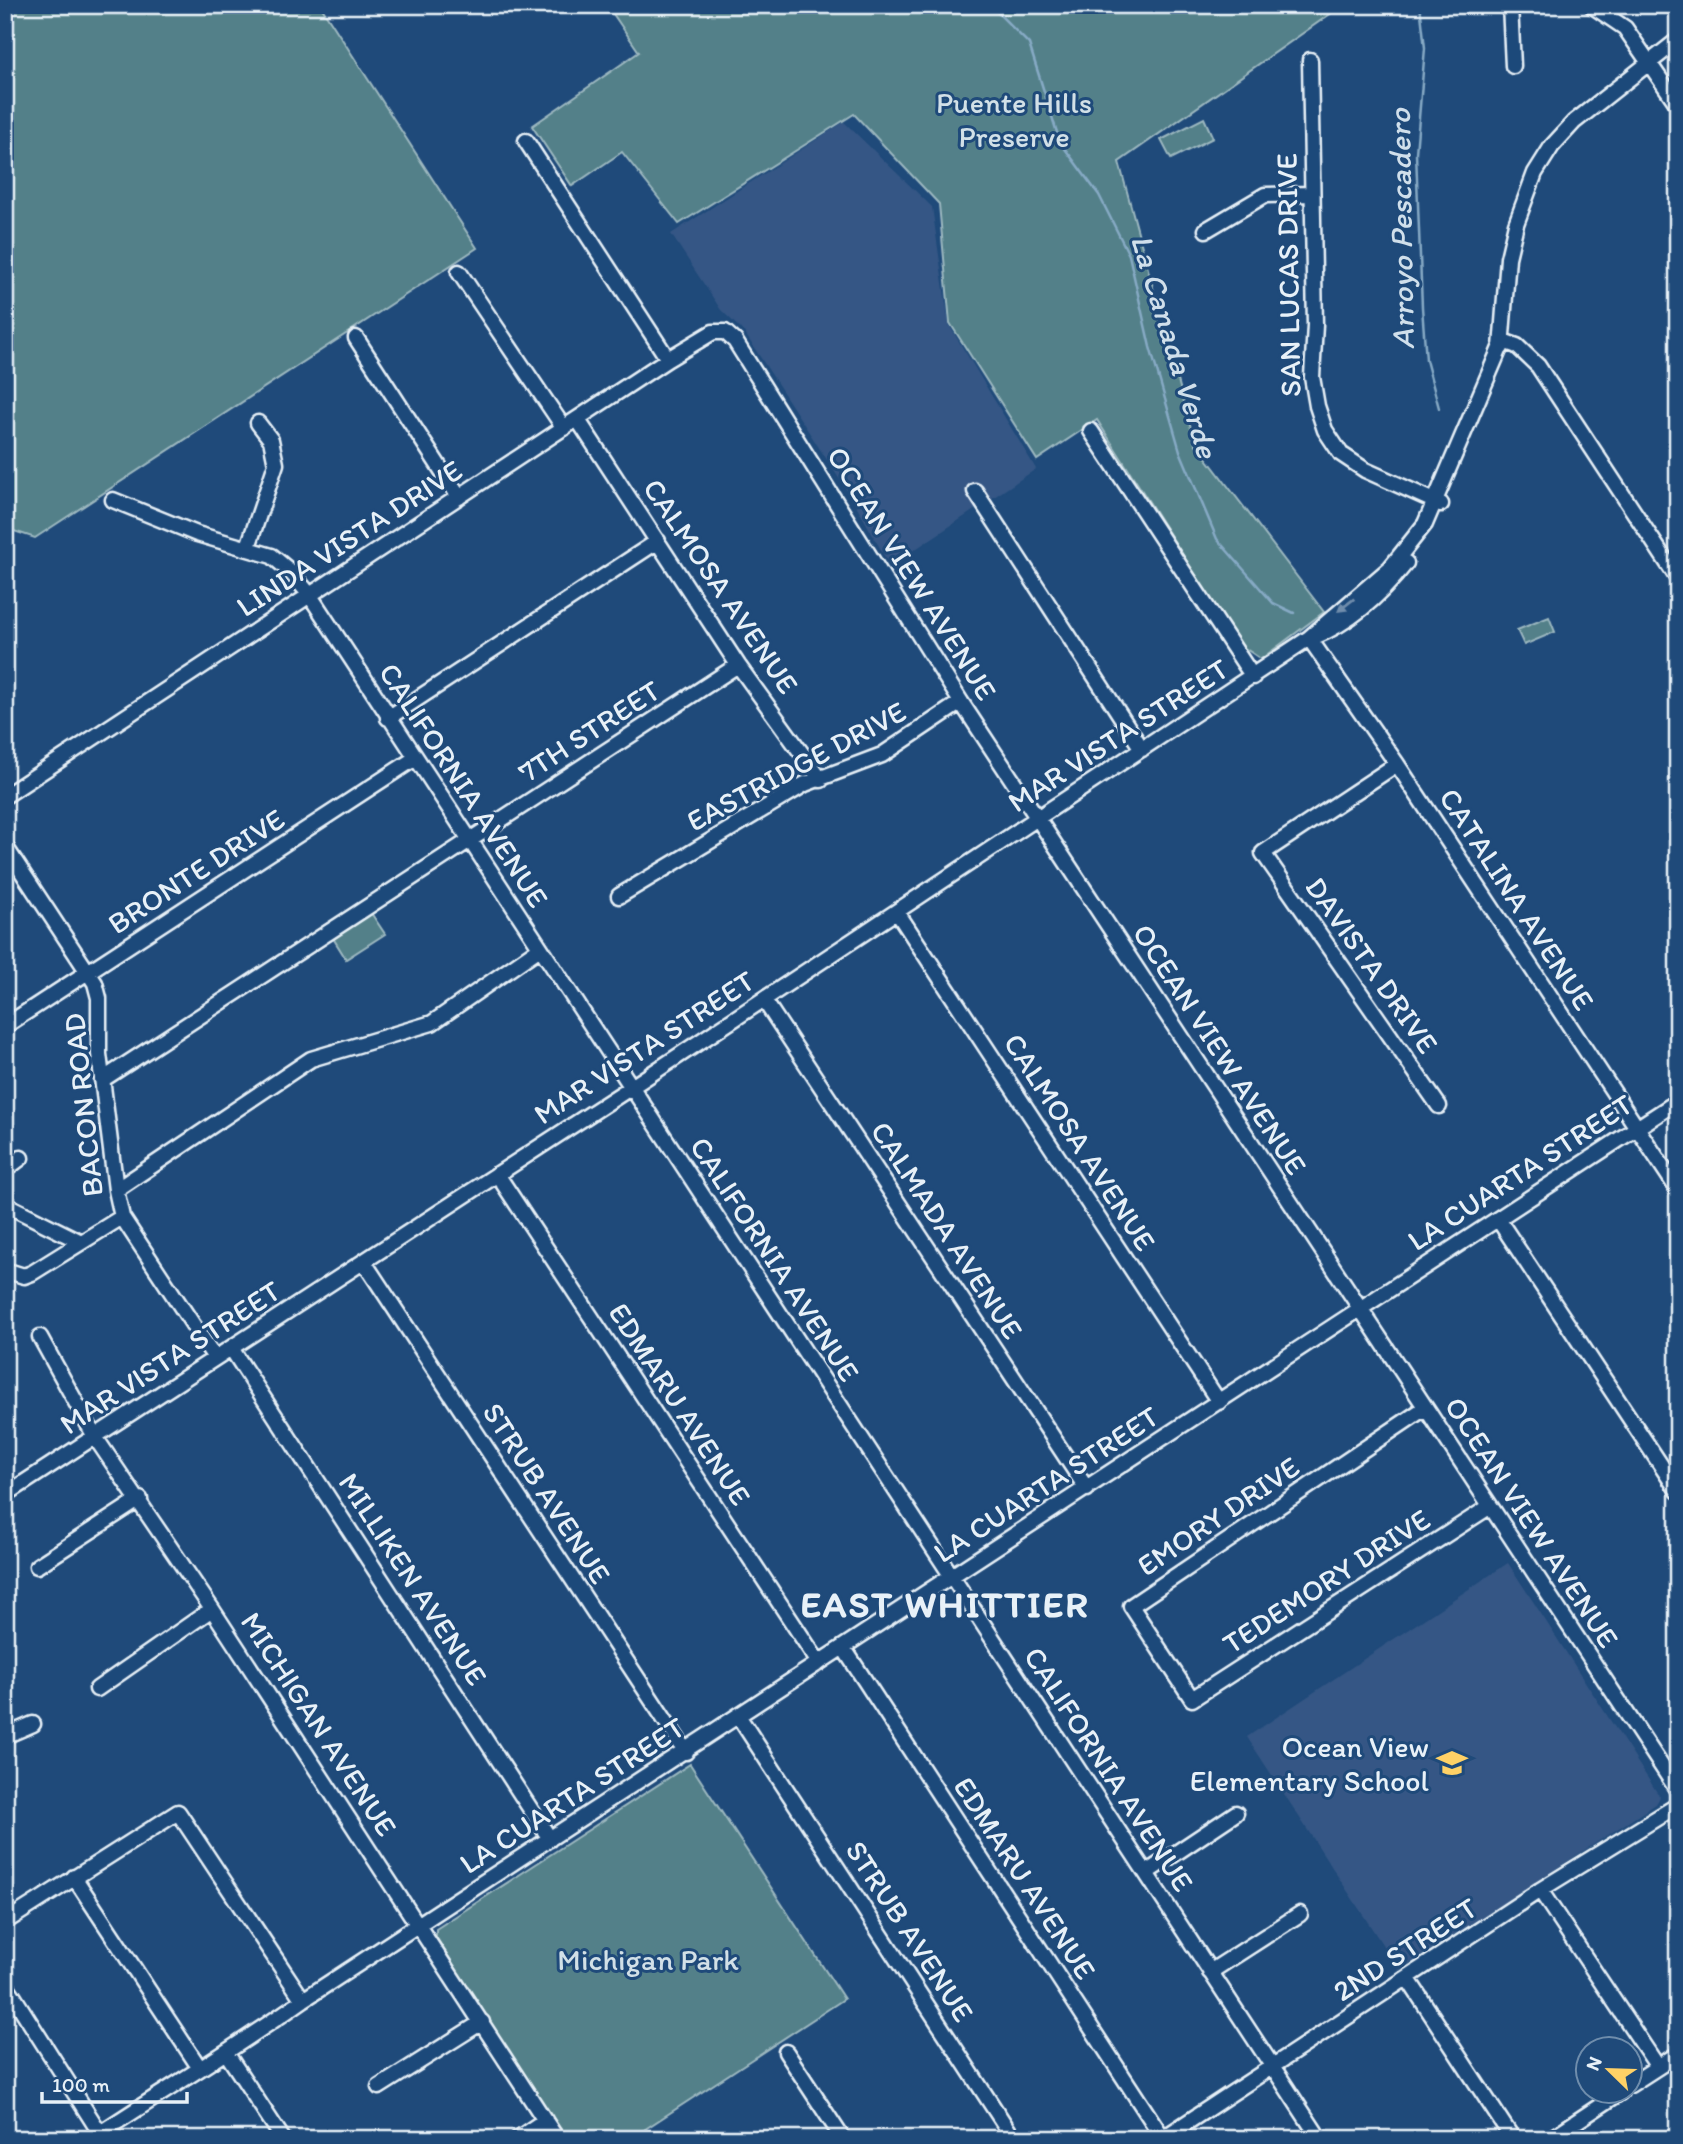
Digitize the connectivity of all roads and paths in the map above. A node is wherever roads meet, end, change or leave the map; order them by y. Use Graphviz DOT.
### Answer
graph roads {
  1 [pos="1510,5"];
  2 [pos="1591,5"];
  3 [pos="1677,43"];
  4 [pos="1310,60"];
  5 [pos="1650,62"];
  6 [pos="1513,66"];
  7 [pos="1678,105"];
  8 [pos="526,141"];
  9 [pos="1312,194"];
  10 [pos="1206,230"];
  11 [pos="459,272"];
  12 [pos="725,332"];
  13 [pos="356,338"];
  14 [pos="1503,341"];
  15 [pos="668,359"];
  16 [pos="578,420"];
  17 [pos="258,423"];
  18 [pos="565,428"];
  19 [pos="1091,431"];
  20 [pos="975,491"];
  21 [pos="459,497"];
  22 [pos="113,500"];
  23 [pos="1438,503"];
  24 [pos="658,541"];
  25 [pos="248,547"];
  26 [pos="1678,579"];
  27 [pos="309,594"];
  28 [pos="1309,638"];
  29 [pos="738,665"];
  30 [pos="1253,677"];
  31 [pos="961,702"];
  32 [pos="388,718"];
  33 [pos="1142,750"];
  34 [pos="415,759"];
  35 [pos="1397,764"];
  36 [pos="821,780"];
  37 [pos="5,796"];
  38 [pos="1040,819"];
  39 [pos="468,841"];
  40 [pos="5,846"];
  41 [pos="619,896"];
  42 [pos="897,912"];
  43 [pos="540,948"];
  44 [pos="89,973"];
  45 [pos="764,1000"];
  46 [pos="5,1026"];
  47 [pos="102,1080"];
  48 [pos="630,1088"];
  49 [pos="1678,1101"];
  50 [pos="1439,1106"];
  51 [pos="1636,1128"];
  52 [pos="21,1158"];
  53 [pos="5,1170"];
  54 [pos="497,1174"];
  55 [pos="116,1190"];
  56 [pos="1678,1191"];
  57 [pos="5,1204"];
  58 [pos="122,1217"];
  59 [pos="1498,1219"];
  60 [pos="81,1242"];
  61 [pos="364,1262"];
  62 [pos="5,1270"];
  63 [pos="1358,1309"];
  64 [pos="40,1337"];
  65 [pos="231,1348"];
  66 [pos="215,1357"];
  67 [pos="1219,1402"];
  68 [pos="1426,1408"];
  69 [pos="95,1437"];
  70 [pos="1087,1489"];
  71 [pos="1678,1492"];
  72 [pos="5,1495"];
  73 [pos="139,1499"];
  74 [pos="1489,1507"];
  75 [pos="37,1566"];
  76 [pos="953,1578"];
  77 [pos="212,1609"];
  78 [pos="843,1647"];
  79 [pos="819,1663"];
  80 [pos="97,1689"];
  81 [pos="1192,1699"];
  82 [pos="739,1717"];
  83 [pos="33,1724"];
  84 [pos="5,1736"];
  85 [pos="686,1752"];
  86 [pos="1678,1791"];
  87 [pos="1678,1805"];
  88 [pos="1236,1814"];
  89 [pos="550,1839"];
  90 [pos="1146,1873"];
  91 [pos="74,1877"];
  92 [pos="1540,1890"];
  93 [pos="1300,1913"];
  94 [pos="5,1922"];
  95 [pos="419,1927"];
  96 [pos="1210,1972"];
  97 [pos="1408,1979"];
  98 [pos="5,1983"];
  99 [pos="303,2000"];
  100 [pos="482,2022"];
  101 [pos="786,2052"];
  102 [pos="227,2054"];
  103 [pos="1678,2054"];
  104 [pos="1272,2066"];
  105 [pos="199,2067"];
  106 [pos="1658,2067"];
  107 [pos="1644,2076"];
  108 [pos="379,2087"];
  109 [pos="1599,2106"];
  110 [pos="545,2120"];
  111 [pos="96,2136"];
  112 [pos="1163,2138"];
  113 [pos="284,2139"];
  114 [pos="517,2139"];
  115 [pos="557,2139"];
  116 [pos="843,2139"];
  117 [pos="1014,2139"];
  118 [pos="1320,2139"];
  119 [pos="1513,2139"];
  120 [pos="1550,2139"];
  1 -- 6 [label="street"];
  2 -- 5 [label="street"];
  3 -- 5 [label="street, MAR VISTA STREET"];
  4 -- 9 [label="street, SAN LUCAS DRIVE"];
  5 -- 7 [label="street"];
  5 -- 14 [label="street, MAR VISTA STREET"];
  8 -- 15 [label="street"];
  9 -- 10 [label="street"];
  9 -- 23 [label="street, SAN LUCAS DRIVE"];
  11 -- 18 [label="street"];
  12 -- 15 [label="street, LINDA VISTA DRIVE"];
  12 -- 31 [label="street, OCEAN VIEW AVENUE"];
  13 -- 21 [label="street"];
  14 -- 23 [label="street, MAR VISTA STREET"];
  14 -- 26 [label="street"];
  15 -- 16 [label="street, LINDA VISTA DRIVE"];
  16 -- 18 [label="street, LINDA VISTA DRIVE"];
  16 -- 24 [label="street, CALMOSA AVENUE"];
  17 -- 25 [label="street"];
  18 -- 21 [label="street, LINDA VISTA DRIVE"];
  19 -- 30 [label="street"];
  20 -- 33 [label="street"];
  21 -- 27 [label="street, LINDA VISTA DRIVE"];
  22 -- 25 [label="street, CALIFORNIA AVENUE"];
  23 -- 28 [label="street, MAR VISTA STREET"];
  24 -- 29 [label="street, CALMOSA AVENUE"];
  24 -- 32 [label="street"];
  25 -- 27 [label="street, CALIFORNIA AVENUE"];
  27 -- 32 [label="street, CALIFORNIA AVENUE"];
  27 -- 37 [label="street, LINDA VISTA DRIVE"];
  28 -- 30 [label="street, MAR VISTA STREET"];
  28 -- 35 [label="street, CATALINA AVENUE"];
  29 -- 36 [label="street, CALMOSA AVENUE"];
  29 -- 39 [label="street, 7TH STREET"];
  30 -- 33 [label="street, MAR VISTA STREET"];
  31 -- 36 [label="street, EASTRIDGE DRIVE"];
  31 -- 38 [label="street, OCEAN VIEW AVENUE"];
  32 -- 34 [label="street, CALIFORNIA AVENUE"];
  33 -- 38 [label="street, MAR VISTA STREET"];
  34 -- 39 [label="street, CALIFORNIA AVENUE"];
  34 -- 44 [label="street, BRONTE DRIVE"];
  35 -- 50 [label="street, DAVISTA DRIVE"];
  35 -- 51 [label="street, CATALINA AVENUE"];
  36 -- 41 [label="street, EASTRIDGE DRIVE"];
  38 -- 42 [label="street, MAR VISTA STREET"];
  38 -- 63 [label="street, OCEAN VIEW AVENUE"];
  39 -- 43 [label="street, CALIFORNIA AVENUE"];
  39 -- 47 [label="street, 7TH STREET"];
  40 -- 44 [label="street, BACON ROAD"];
  42 -- 45 [label="street, MAR VISTA STREET"];
  42 -- 67 [label="street, CALMOSA AVENUE"];
  43 -- 48 [label="street, CALIFORNIA AVENUE"];
  43 -- 55 [label="street"];
  44 -- 46 [label="street, BRONTE DRIVE"];
  44 -- 47 [label="street, BACON ROAD"];
  45 -- 48 [label="street, MAR VISTA STREET"];
  45 -- 70 [label="street, CALMADA AVENUE"];
  47 -- 55 [label="street, BACON ROAD"];
  48 -- 54 [label="street, MAR VISTA STREET"];
  48 -- 76 [label="street, CALIFORNIA AVENUE"];
  49 -- 51 [label="street, LA CUARTA STREET"];
  51 -- 56 [label="street, CATALINA AVENUE"];
  51 -- 59 [label="street, LA CUARTA STREET"];
  52 -- 53 [label="street"];
  54 -- 61 [label="street, MAR VISTA STREET"];
  54 -- 79 [label="street, EDMARU AVENUE"];
  55 -- 58 [label="street, BACON ROAD"];
  57 -- 60 [label="street"];
  58 -- 60 [label="street"];
  58 -- 66 [label="street, BACON ROAD"];
  59 -- 63 [label="street, LA CUARTA STREET"];
  59 -- 71 [label="street"];
  60 -- 62 [label="street"];
  61 -- 65 [label="street, MAR VISTA STREET"];
  61 -- 85 [label="street, STRUB AVENUE"];
  63 -- 67 [label="street, LA CUARTA STREET"];
  63 -- 68 [label="street, OCEAN VIEW AVENUE"];
  64 -- 69 [label="street, MICHIGAN AVENUE"];
  65 -- 66 [label="street, MAR VISTA STREET"];
  65 -- 89 [label="street, MILLIKEN AVENUE"];
  66 -- 69 [label="street, MAR VISTA STREET"];
  67 -- 70 [label="street, LA CUARTA STREET"];
  68 -- 74 [label="street, OCEAN VIEW AVENUE"];
  68 -- 81 [label="street, EMORY DRIVE"];
  69 -- 72 [label="street, MAR VISTA STREET"];
  69 -- 73 [label="street, MICHIGAN AVENUE"];
  70 -- 76 [label="street, LA CUARTA STREET"];
  73 -- 75 [label="street"];
  73 -- 77 [label="street, MICHIGAN AVENUE"];
  74 -- 81 [label="street, TEDEMORY DRIVE"];
  74 -- 86 [label="street, OCEAN VIEW AVENUE"];
  76 -- 78 [label="street, LA CUARTA STREET"];
  76 -- 90 [label="street, CALIFORNIA AVENUE"];
  77 -- 80 [label="street"];
  77 -- 95 [label="street, MICHIGAN AVENUE"];
  78 -- 79 [label="street, LA CUARTA STREET"];
  78 -- 112 [label="street, EDMARU AVENUE"];
  79 -- 82 [label="street, LA CUARTA STREET"];
  82 -- 85 [label="street, LA CUARTA STREET"];
  82 -- 117 [label="street, STRUB AVENUE"];
  83 -- 84 [label="street"];
  85 -- 89 [label="street, LA CUARTA STREET"];
  87 -- 92 [label="street, 2ND STREET"];
  88 -- 90 [label="street"];
  89 -- 95 [label="street, LA CUARTA STREET"];
  90 -- 96 [label="street, CALIFORNIA AVENUE"];
  91 -- 94 [label="street"];
  91 -- 99 [label="street"];
  91 -- 105 [label="street"];
  92 -- 97 [label="street, 2ND STREET"];
  92 -- 106 [label="street"];
  93 -- 96 [label="street"];
  95 -- 99 [label="street, LA CUARTA STREET"];
  95 -- 100 [label="street, MICHIGAN AVENUE"];
  96 -- 104 [label="street, CALIFORNIA AVENUE"];
  97 -- 104 [label="street, 2ND STREET"];
  97 -- 119 [label="street"];
  98 -- 111 [label="street"];
  99 -- 102 [label="street, LA CUARTA STREET"];
  100 -- 108 [label="street"];
  100 -- 110 [label="street, MICHIGAN AVENUE"];
  101 -- 116 [label="street"];
  102 -- 105 [label="street, LA CUARTA STREET"];
  102 -- 113 [label="street"];
  103 -- 106 [label="street"];
  104 -- 112 [label="street, 2ND STREET"];
  104 -- 118 [label="street, CALIFORNIA AVENUE"];
  105 -- 111 [label="street, LA CUARTA STREET"];
  106 -- 107 [label="street"];
  109 -- 120 [label="street"];
  110 -- 114 [label="street"];
  110 -- 115 [label="street, MICHIGAN AVENUE"];
}
